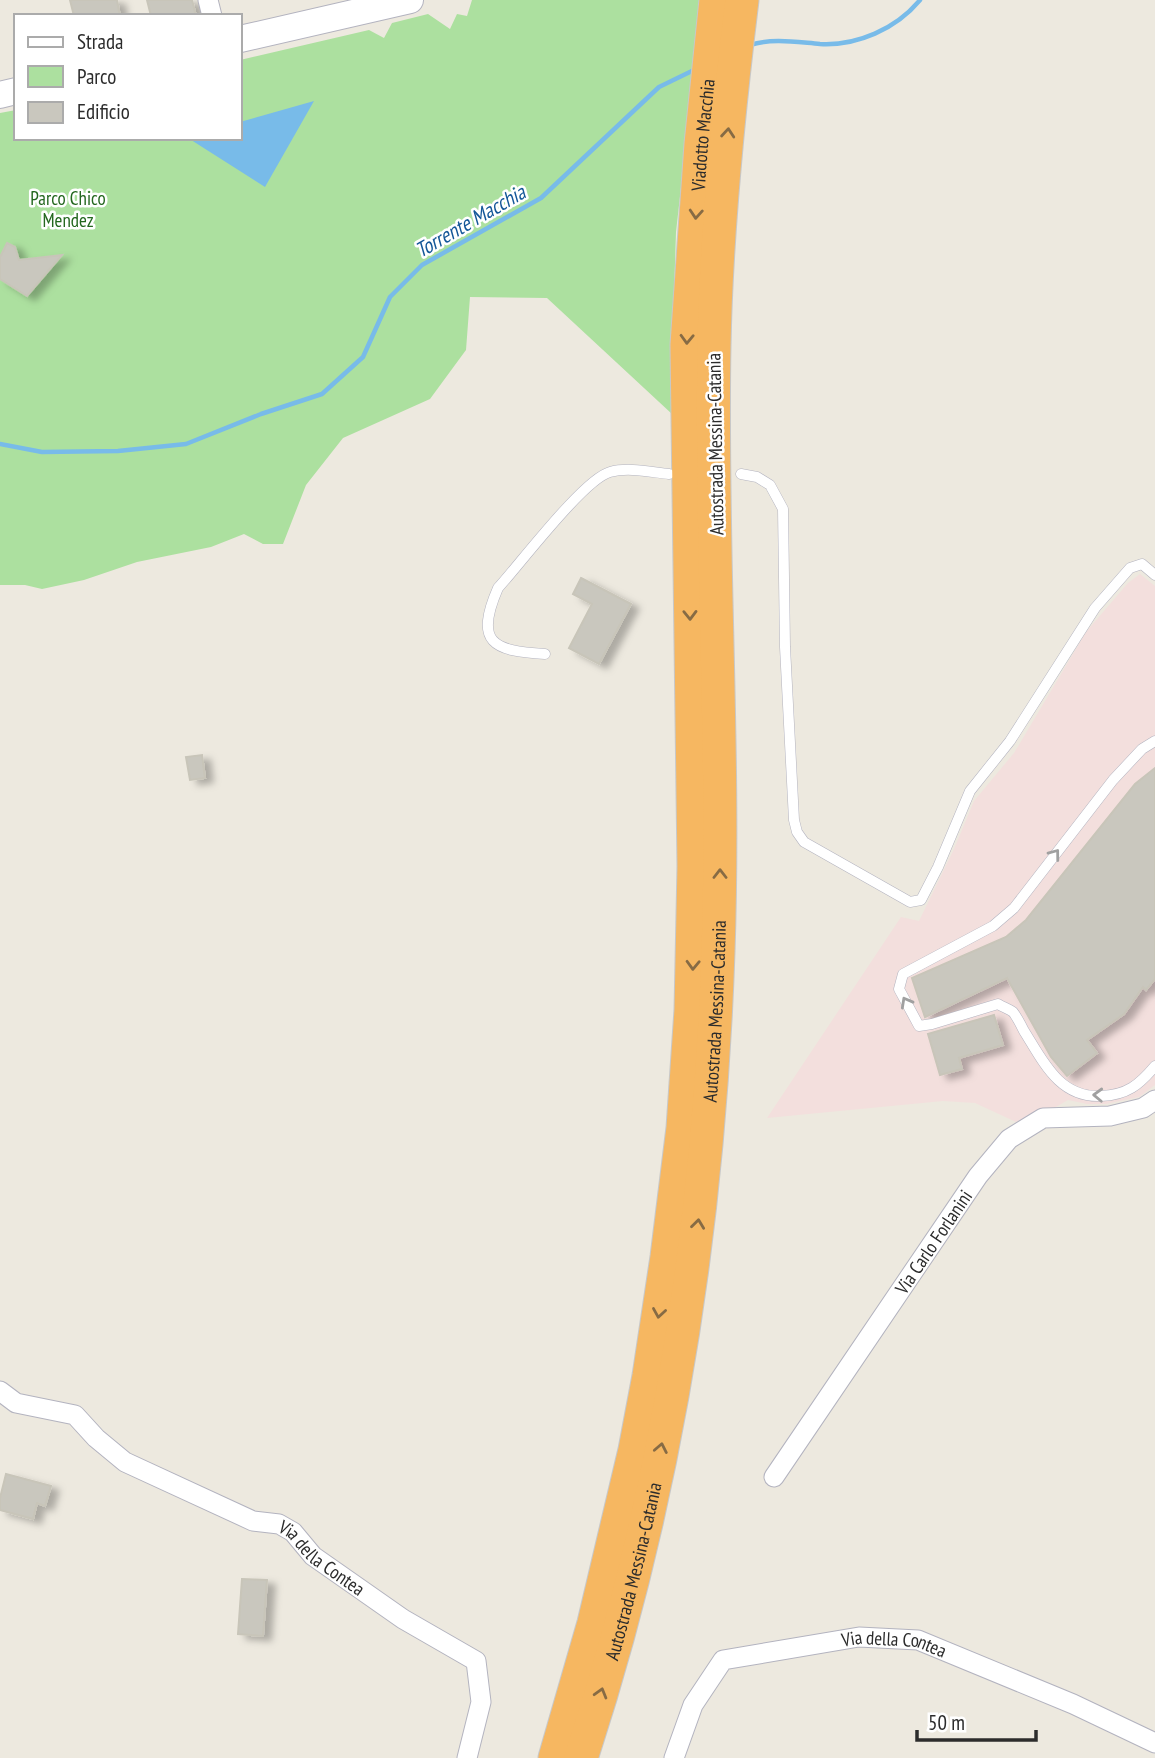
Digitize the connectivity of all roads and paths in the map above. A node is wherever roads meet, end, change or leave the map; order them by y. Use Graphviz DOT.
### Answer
graph roads {
  1 [pos="410,0"];
  2 [pos="716,0"];
  3 [pos="742,0"];
  4 [pos="242,39"];
  5 [pos="719,250"];
  6 [pos="691,271"];
  7 [pos="703,471"];
  8 [pos="699,502"];
  9 [pos="699,525"];
  10 [pos="703,558"];
  11 [pos="1155,575"];
  12 [pos="545,654"];
  13 [pos="1155,741"];
  14 [pos="1155,1066"];
  15 [pos="1155,1100"];
  16 [pos="0,1391"];
  17 [pos="775,1477"];
  18 [pos="1155,1743"];
  19 [pos="467,1758"];
  20 [pos="555,1758"];
  21 [pos="581,1758"];
  22 [pos="674,1758"];
  1 -- 4 [label="street"];
  2 -- 6 [label="highway, Viadotto Macchia, one-way"];
  5 -- 3 [label="highway, Viadotto Macchia, one-way"];
  5 -- 7 [label="highway, Autostrada Messina-Catania"];
  6 -- 7 [label="highway, Autostrada Messina-Catania, one-way"];
  7 -- 8 [label="lane"];
  7 -- 10 [label="highway, Autostrada Messina-Catania"];
  7 -- 11 [label="lane"];
  7 -- 12 [label="lane"];
  9 -- 10 [label="lane"];
  10 -- 20 [label="highway, Autostrada Messina-Catania, one-way"];
  21 -- 10 [label="highway, Autostrada Messina-Catania, one-way"];
  14 -- 13 [label="lane, one-way"];
  15 -- 17 [label="street, Via Carlo Forlanini"];
  16 -- 19 [label="street, Via della Contea"];
  18 -- 22 [label="street, Via della Contea"];
}
